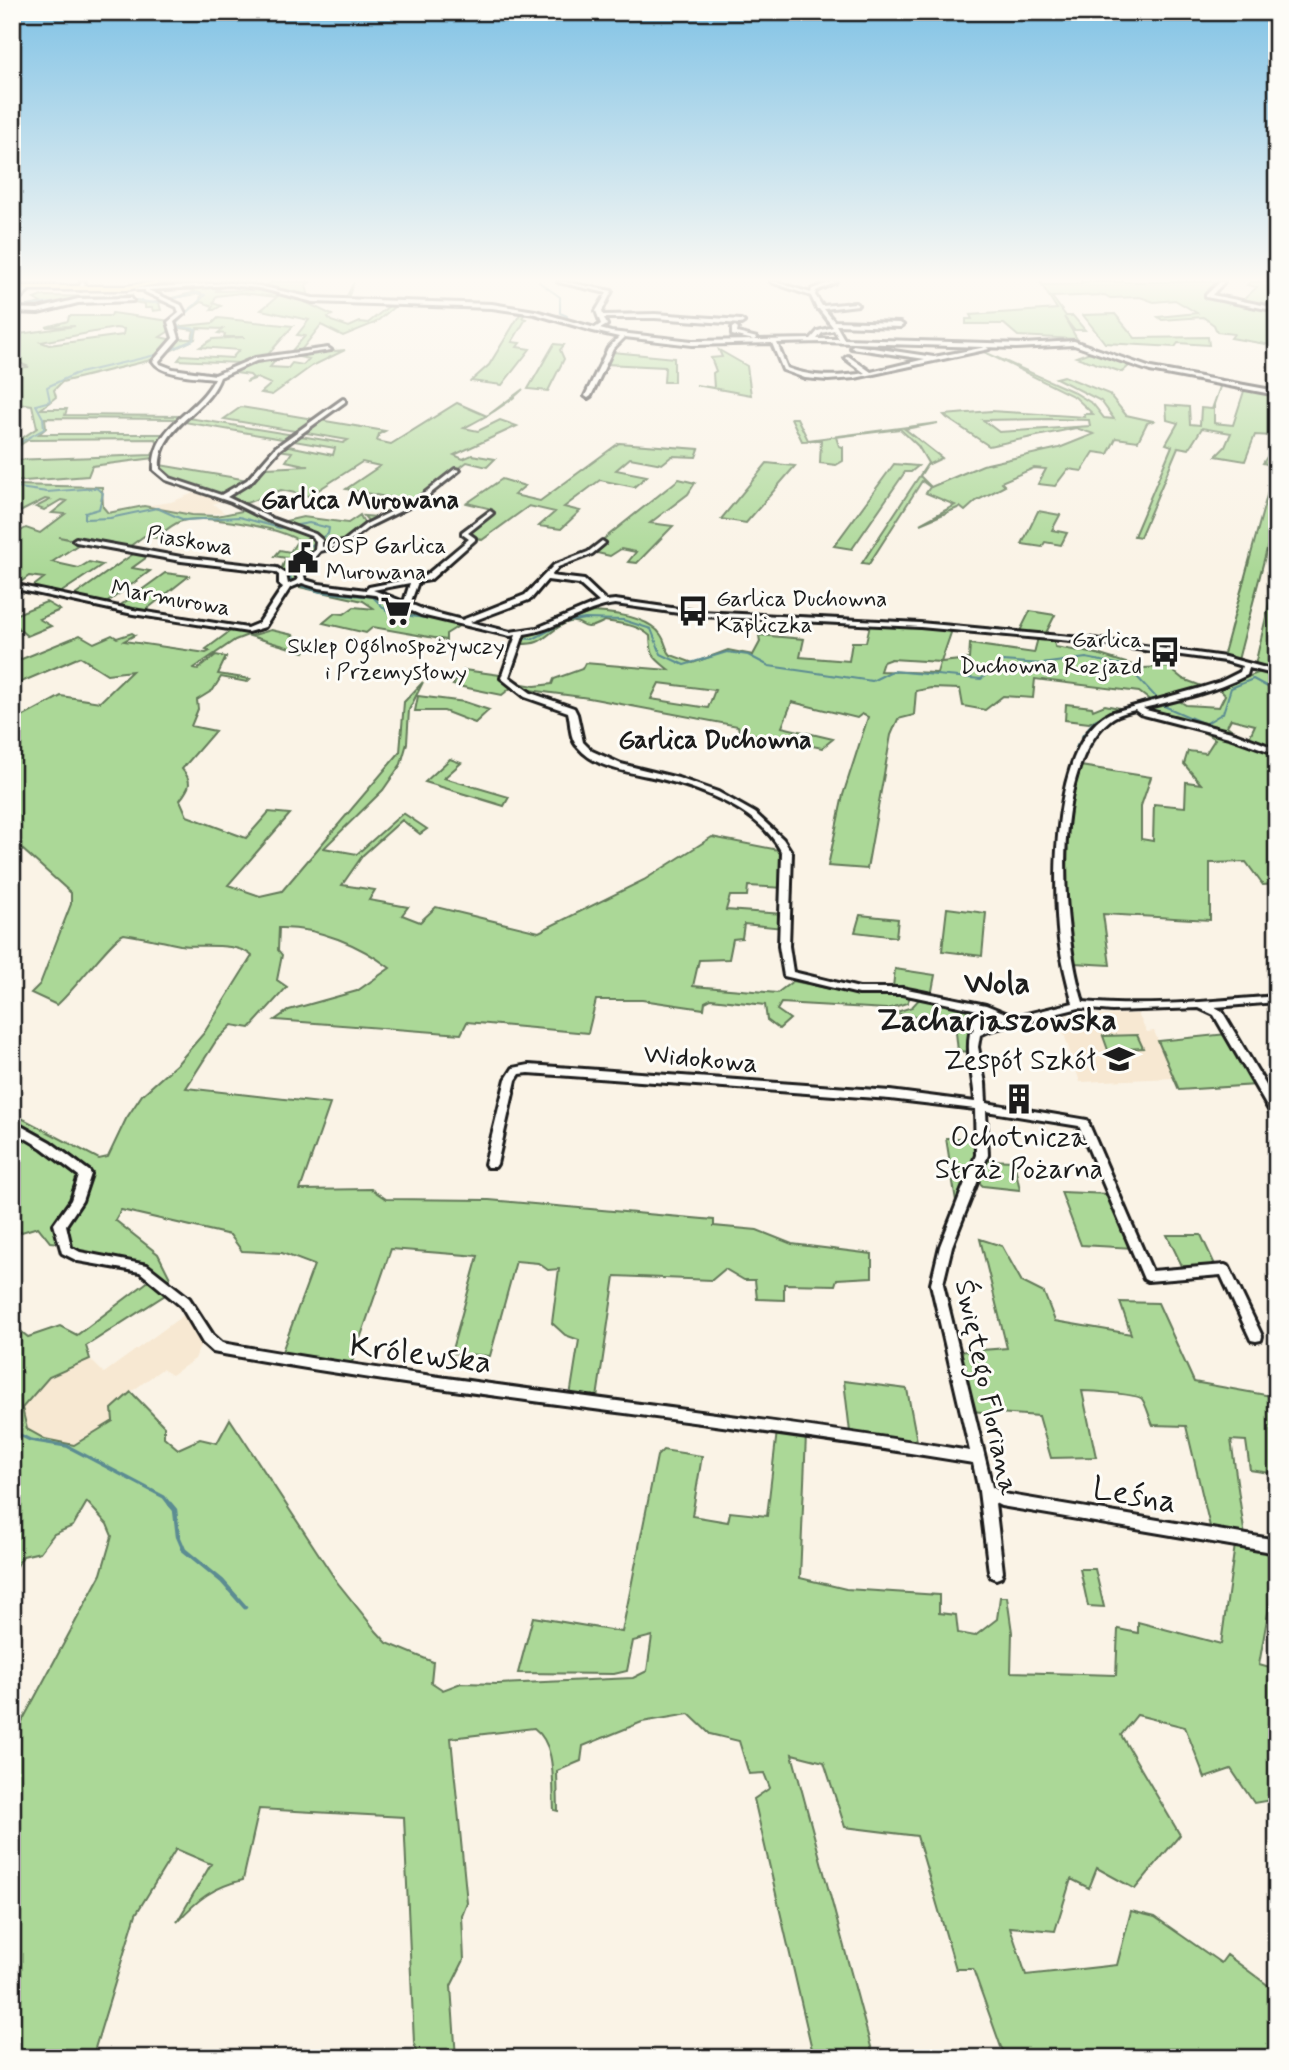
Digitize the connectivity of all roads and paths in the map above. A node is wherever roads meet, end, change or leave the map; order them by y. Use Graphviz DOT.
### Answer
graph roads {
  1 [pos="216,379"];
  2 [pos="596,379"];
  3 [pos="1201,379"];
  4 [pos="1277,393"];
  5 [pos="588,396"];
  6 [pos="344,401"];
  7 [pos="457,470"];
  8 [pos="222,497"];
  9 [pos="490,513"];
  10 [pos="76,540"];
  11 [pos="602,543"];
  12 [pos="318,550"];
  13 [pos="547,578"];
  14 [pos="414,582"];
  15 [pos="294,584"];
  16 [pos="12,586"];
  17 [pos="356,591"];
  18 [pos="604,603"];
  19 [pos="404,605"];
  20 [pos="463,625"];
  21 [pos="519,637"];
  22 [pos="1245,667"];
  23 [pos="1277,673"];
  24 [pos="1136,707"];
  25 [pos="1277,752"];
  26 [pos="1277,999"];
  27 [pos="975,1005"];
  28 [pos="1079,1005"];
  29 [pos="1200,1005"];
  30 [pos="997,1013"];
  31 [pos="1012,1020"];
  32 [pos="978,1024"];
  33 [pos="979,1105"];
  34 [pos="1277,1114"];
  35 [pos="12,1125"];
  36 [pos="491,1164"];
  37 [pos="1256,1336"];
  38 [pos="976,1458"];
  39 [pos="986,1491"];
  40 [pos="1277,1547"];
  41 [pos="996,1572"];
  1 -- 8 [label="street"];
  2 -- 5 [label="street"];
  3 -- 4 [label="street"];
  6 -- 8 [label="street"];
  7 -- 12 [label="street"];
  8 -- 12 [label="street"];
  9 -- 14 [label="street"];
  10 -- 15 [label="street, Piaskowa"];
  11 -- 13 [label="street"];
  12 -- 15 [label="street, Marmurowa"];
  13 -- 18 [label="street"];
  13 -- 20 [label="street"];
  14 -- 17 [label="street"];
  14 -- 19 [label="street"];
  15 -- 16 [label="street, Marmurowa"];
  15 -- 17 [label="street"];
  17 -- 19 [label="street"];
  18 -- 21 [label="street"];
  18 -- 22 [label="street"];
  19 -- 20 [label="street"];
  20 -- 21 [label="street"];
  21 -- 27 [label="street"];
  22 -- 23 [label="street"];
  22 -- 24 [label="street"];
  24 -- 25 [label="street"];
  24 -- 28 [label="street"];
  26 -- 29 [label="street"];
  27 -- 30 [label="street"];
  27 -- 32 [label="street, Świętego Floriana"];
  28 -- 29 [label="street"];
  28 -- 31 [label="street"];
  29 -- 34 [label="street"];
  30 -- 31 [label="street"];
  30 -- 32 [label="street"];
  31 -- 32 [label="street"];
  32 -- 33 [label="street, Świętego Floriana"];
  33 -- 36 [label="street, Widokowa"];
  33 -- 37 [label="street, Widokowa"];
  33 -- 38 [label="street, Świętego Floriana"];
  35 -- 38 [label="street, Królewska"];
  38 -- 39 [label="street, Świętego Floriana"];
  39 -- 40 [label="street, Leśna"];
  39 -- 41 [label="street, Świętego Floriana"];
}
